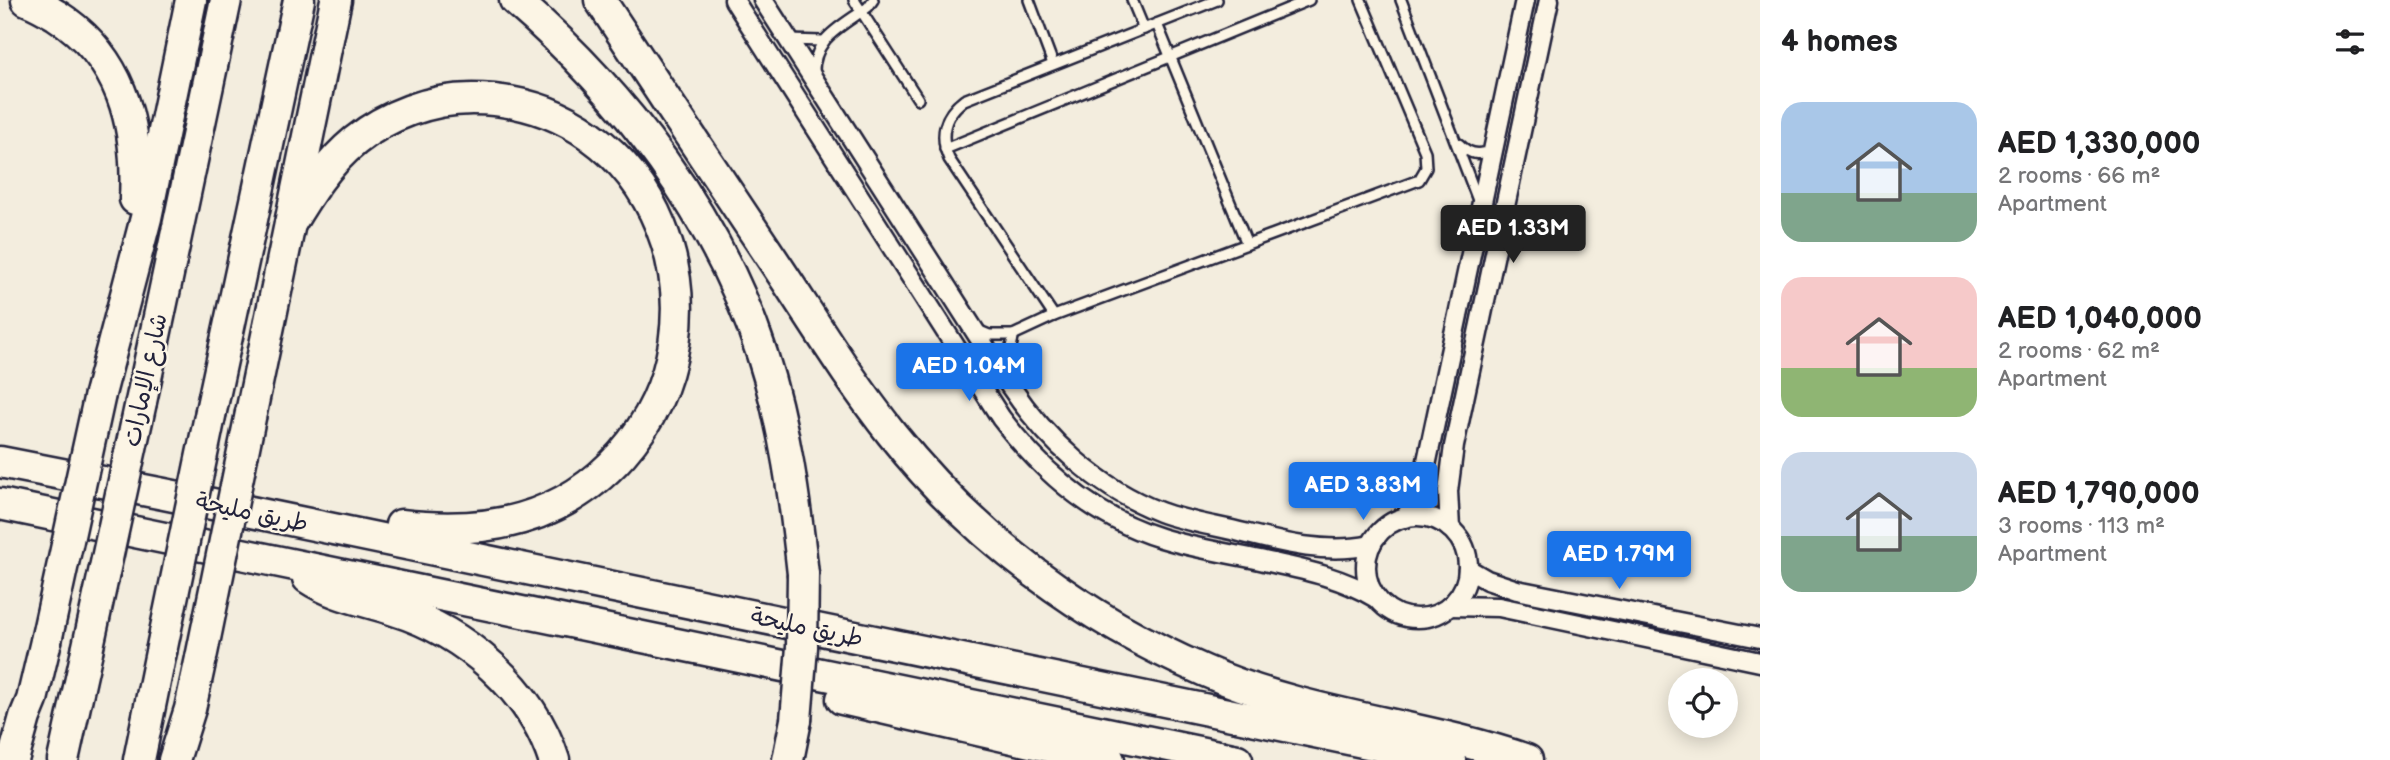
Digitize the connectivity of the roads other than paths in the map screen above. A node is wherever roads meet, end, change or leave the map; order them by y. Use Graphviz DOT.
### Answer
graph roads {
  1 [pos="27,0"];
  2 [pos="191,0"];
  3 [pos="226,0"];
  4 [pos="299,0"];
  5 [pos="336,0"];
  6 [pos="515,0"];
  7 [pos="600,0"];
  8 [pos="734,0"];
  9 [pos="763,0"];
  10 [pos="854,0"];
  11 [pos="873,0"];
  12 [pos="1029,0"];
  13 [pos="1132,0"];
  14 [pos="1217,0"];
  15 [pos="1309,0"];
  16 [pos="1361,0"];
  17 [pos="1401,0"];
  18 [pos="1525,0"];
  19 [pos="1549,0"];
  20 [pos="862,12"];
  21 [pos="1157,24"];
  22 [pos="1144,29"];
  23 [pos="785,34"];
  24 [pos="822,41"];
  25 [pos="763,45"];
  26 [pos="1171,57"];
  27 [pos="1053,64"];
  28 [pos="814,78"];
  29 [pos="918,99"];
  30 [pos="828,102"];
  31 [pos="809,117"];
  32 [pos="1456,140"];
  33 [pos="945,149"];
  34 [pos="1493,149"];
  35 [pos="1481,208"];
  36 [pos="290,224"];
  37 [pos="1247,244"];
  38 [pos="1054,316"];
  39 [pos="117,328"];
  40 [pos="974,329"];
  41 [pos="1013,335"];
  42 [pos="1004,376"];
  43 [pos="7,462"];
  44 [pos="8,507"];
  45 [pos="265,515"];
  46 [pos="1406,517"];
  47 [pos="1450,528"];
  48 [pos="1371,545"];
  49 [pos="284,563"];
  50 [pos="1468,569"];
  51 [pos="1376,598"];
  52 [pos="1450,606"];
  53 [pos="559,620"];
  54 [pos="1760,638"];
  55 [pos="1760,662"];
  56 [pos="32,701"];
  57 [pos="190,709"];
  58 [pos="13,760"];
  59 [pos="26,760"];
  60 [pos="63,760"];
  61 [pos="139,760"];
  62 [pos="174,760"];
  63 [pos="184,760"];
  64 [pos="554,760"];
  65 [pos="788,760"];
  66 [pos="1109,760"];
  67 [pos="1237,760"];
  68 [pos="1450,760"];
  69 [pos="1527,760"];
  1 -- 39 [label="highway"];
  2 -- 39 [label="highway"];
  3 -- 60 [label="highway, شارع الإمارات, bridge"];
  4 -- 61 [label="highway, bridge"];
  5 -- 36 [label="highway"];
  6 -- 65 [label="highway, bridge"];
  7 -- 69 [label="highway"];
  8 -- 25 [label="street"];
  9 -- 23 [label="street"];
  10 -- 20 [label="lane"];
  11 -- 20 [label="lane"];
  12 -- 27 [label="lane"];
  13 -- 22 [label="lane"];
  14 -- 21 [label="lane"];
  15 -- 26 [label="lane"];
  16 -- 37 [label="lane"];
  17 -- 32 [label="lane"];
  18 -- 34 [label="street"];
  19 -- 47 [label="street"];
  20 -- 24 [label="lane"];
  20 -- 29 [label="lane"];
  21 -- 22 [label="lane"];
  21 -- 26 [label="lane"];
  22 -- 27 [label="lane"];
  23 -- 24 [label="lane"];
  23 -- 25 [label="street"];
  23 -- 28 [label="street"];
  24 -- 28 [label="lane"];
  25 -- 31 [label="street"];
  26 -- 33 [label="lane"];
  26 -- 37 [label="lane"];
  27 -- 33 [label="lane"];
  28 -- 30 [label="street"];
  30 -- 31 [label="street"];
  30 -- 40 [label="street"];
  31 -- 51 [label="street"];
  32 -- 34 [label="lane"];
  32 -- 35 [label="lane"];
  33 -- 38 [label="lane"];
  34 -- 35 [label="street"];
  35 -- 46 [label="street"];
  36 -- 45 [label="highway"];
  36 -- 57 [label="highway, bridge"];
  37 -- 38 [label="lane"];
  38 -- 41 [label="lane"];
  39 -- 56 [label="highway, bridge"];
  40 -- 41 [label="lane"];
  40 -- 42 [label="street"];
  41 -- 42 [label="lane"];
  42 -- 48 [label="street"];
  43 -- 45 [label="highway, طريق مليحة"];
  44 -- 49 [label="highway, طريق مليحة"];
  45 -- 68 [label="highway, طريق مليحة"];
  46 -- 47 [label="street"];
  46 -- 48 [label="street"];
  47 -- 50 [label="street"];
  48 -- 51 [label="street"];
  49 -- 53 [label="highway, طريق مليحة"];
  49 -- 64 [label="highway"];
  50 -- 52 [label="street"];
  50 -- 54 [label="street"];
  51 -- 52 [label="street"];
  52 -- 55 [label="street"];
  53 -- 66 [label="highway"];
  53 -- 67 [label="highway, طريق مليحة"];
  56 -- 58 [label="highway"];
  56 -- 59 [label="highway"];
  57 -- 62 [label="highway"];
  57 -- 63 [label="highway"];
}
